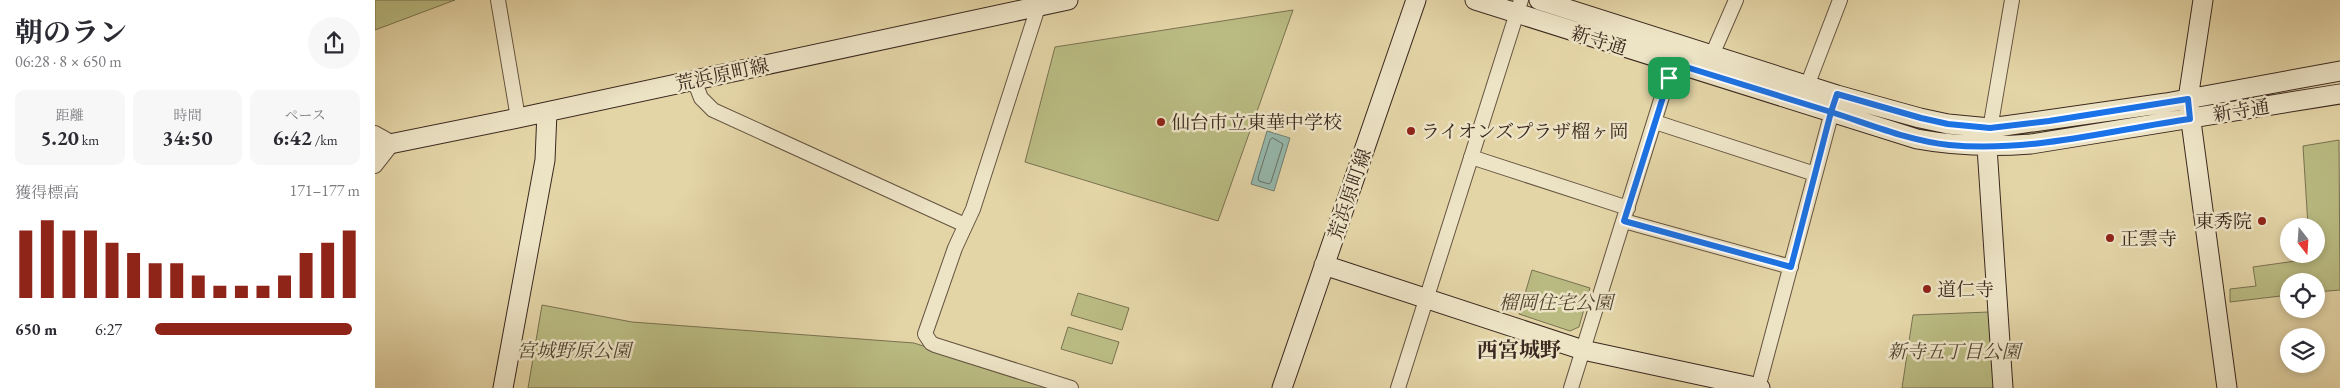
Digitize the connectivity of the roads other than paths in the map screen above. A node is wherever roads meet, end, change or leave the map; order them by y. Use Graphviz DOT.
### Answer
graph roads {
  1 [pos="498,0"];
  2 [pos="1068,0"];
  3 [pos="1416,0"];
  4 [pos="1475,0"];
  5 [pos="1539,0"];
  6 [pos="1736,0"];
  7 [pos="1840,0"];
  8 [pos="2012,0"];
  9 [pos="2203,0"];
  10 [pos="1039,3"];
  11 [pos="1519,7"];
  12 [pos="1679,44"];
  13 [pos="1712,55"];
  14 [pos="1673,63"];
  15 [pos="2340,72"];
  16 [pos="694,80"];
  17 [pos="1807,86"];
  18 [pos="2340,94"];
  19 [pos="2188,99"];
  20 [pos="1834,103"];
  21 [pos="547,112"];
  22 [pos="518,118"];
  23 [pos="2190,119"];
  24 [pos="1655,122"];
  25 [pos="1990,128"];
  26 [pos="375,133"];
  27 [pos="384,145"];
  28 [pos="1987,147"];
  29 [pos="1471,157"];
  30 [pos="375,166"];
  31 [pos="1815,174"];
  32 [pos="1626,214"];
  33 [pos="965,225"];
  34 [pos="1324,266"];
  35 [pos="1791,267"];
  36 [pos="1427,300"];
  37 [pos="1583,350"];
  38 [pos="503,388"];
  39 [pos="1071,388"];
  40 [pos="1282,388"];
  41 [pos="1398,388"];
  42 [pos="1571,388"];
  43 [pos="1759,388"];
  44 [pos="2003,388"];
  45 [pos="2227,388"];
  1 -- 22 [label="street"];
  2 -- 10 [label="street, 荒浜原町線"];
  3 -- 34 [label="street, 荒浜原町線"];
  4 -- 11 [label="street, 新寺通"];
  5 -- 12 [label="street, 新寺通"];
  6 -- 13 [label="street"];
  7 -- 17 [label="street"];
  8 -- 25 [label="street"];
  9 -- 19 [label="street"];
  10 -- 16 [label="street, 荒浜原町線"];
  10 -- 33 [label="street"];
  11 -- 14 [label="street, 新寺通"];
  11 -- 29 [label="street"];
  12 -- 13 [label="street, 新寺通"];
  12 -- 14 [label="street"];
  13 -- 17 [label="street, 新寺通"];
  14 -- 20 [label="street, 新寺通"];
  14 -- 24 [label="street"];
  15 -- 19 [label="street, 新寺通"];
  16 -- 21 [label="street, 荒浜原町線"];
  16 -- 33 [label="street"];
  17 -- 20 [label="street, 新寺通"];
  18 -- 23 [label="street, 新寺通"];
  19 -- 23 [label="street"];
  19 -- 25 [label="street, 新寺通"];
  20 -- 25 [label="street, 新寺通"];
  20 -- 28 [label="street, 新寺通"];
  20 -- 31 [label="street"];
  21 -- 22 [label="street, 荒浜原町線"];
  21 -- 38 [label="street"];
  22 -- 27 [label="street, 荒浜原町線"];
  23 -- 28 [label="street, 新寺通"];
  23 -- 45 [label="street"];
  24 -- 31 [label="street"];
  24 -- 32 [label="street"];
  25 -- 28 [label="street"];
  26 -- 27 [label="street"];
  27 -- 30 [label="street"];
  28 -- 44 [label="street"];
  29 -- 32 [label="street"];
  29 -- 36 [label="street"];
  31 -- 35 [label="street"];
  32 -- 35 [label="street"];
  32 -- 37 [label="street"];
  33 -- 39 [label="street"];
  34 -- 36 [label="street"];
  34 -- 40 [label="street, 荒浜原町線"];
  35 -- 43 [label="street"];
  36 -- 37 [label="street"];
  36 -- 41 [label="street"];
  37 -- 42 [label="street"];
  37 -- 43 [label="street"];
}
